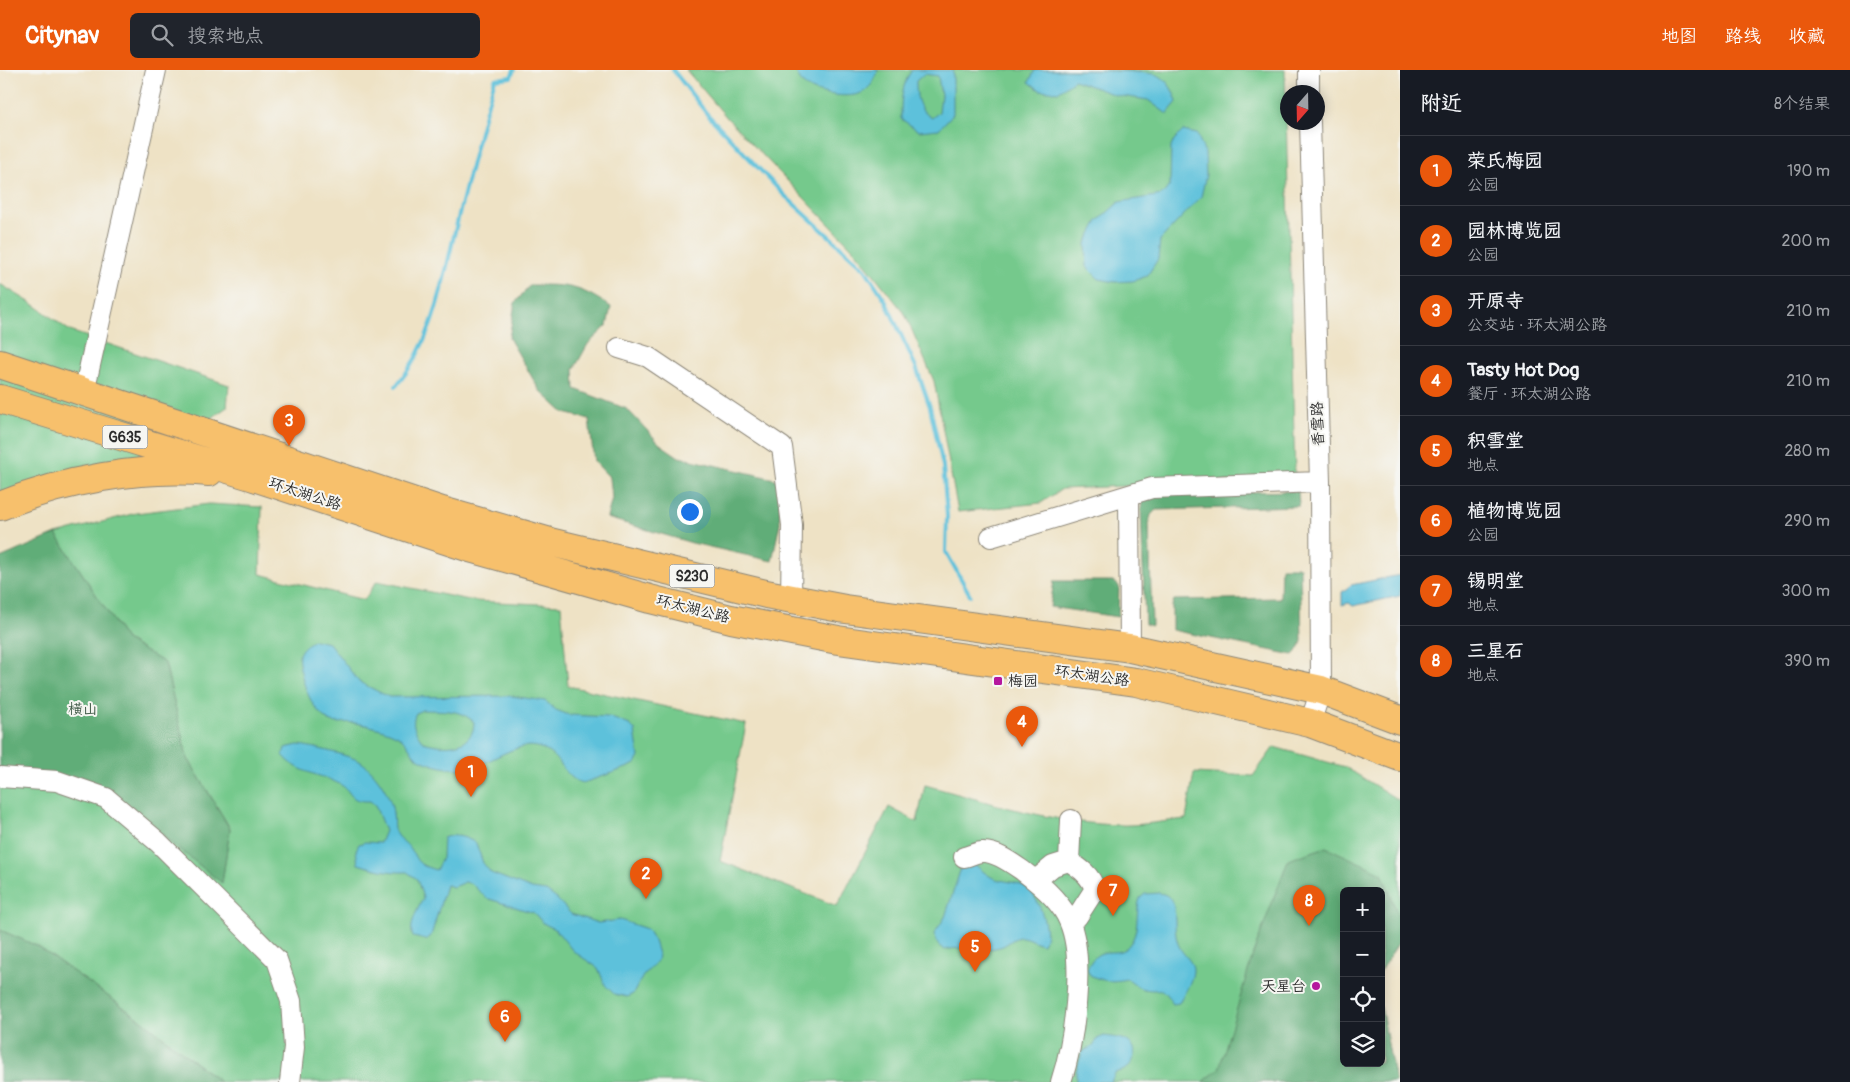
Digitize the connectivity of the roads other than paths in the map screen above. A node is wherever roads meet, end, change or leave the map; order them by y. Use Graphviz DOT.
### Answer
graph roads {
  1 [pos="156,70"];
  2 [pos="1308,70"];
  3 [pos="1309,85"];
  4 [pos="1310,130"];
  5 [pos="619,348"];
  6 [pos="0,364"];
  7 [pos="84,392"];
  8 [pos="0,399"];
  9 [pos="251,476"];
  10 [pos="1320,482"];
  11 [pos="1129,496"];
  12 [pos="0,506"];
  13 [pos="991,537"];
  14 [pos="791,598"];
  15 [pos="1130,648"];
  16 [pos="1321,690"];
  17 [pos="1400,720"];
  18 [pos="1310,723"];
  19 [pos="1400,757"];
  20 [pos="0,777"];
  21 [pos="1071,820"];
  22 [pos="964,857"];
  23 [pos="1069,861"];
  24 [pos="1036,880"];
  25 [pos="1069,920"];
  26 [pos="290,1082"];
  27 [pos="1061,1082"];
  1 -- 7 [label="street"];
  2 -- 3 [label="street"];
  4 -- 10 [label="street, 香雪路"];
  5 -- 14 [label="street"];
  6 -- 7 [label="highway, 环太湖公路 / S230"];
  7 -- 14 [label="highway, 环太湖公路 / S230"];
  8 -- 9 [label="highway, 环太湖公路 / G635"];
  9 -- 12 [label="highway"];
  9 -- 18 [label="highway, 环太湖公路 / S230"];
  10 -- 11 [label="street"];
  10 -- 16 [label="street, 香雪路"];
  11 -- 13 [label="street"];
  11 -- 15 [label="street"];
  14 -- 15 [label="highway, 环太湖公路 / S230"];
  15 -- 16 [label="highway, 环太湖公路 / S230"];
  16 -- 17 [label="highway, 环太湖公路 / S230"];
  16 -- 18 [label="street, 香雪路"];
  18 -- 19 [label="highway, 环太湖公路 / S230"];
  20 -- 26 [label="street"];
  21 -- 23 [label="street"];
  22 -- 24 [label="street"];
  23 -- 24 [label="street"];
  23 -- 25 [label="street"];
  24 -- 25 [label="street"];
  25 -- 27 [label="street"];
}
